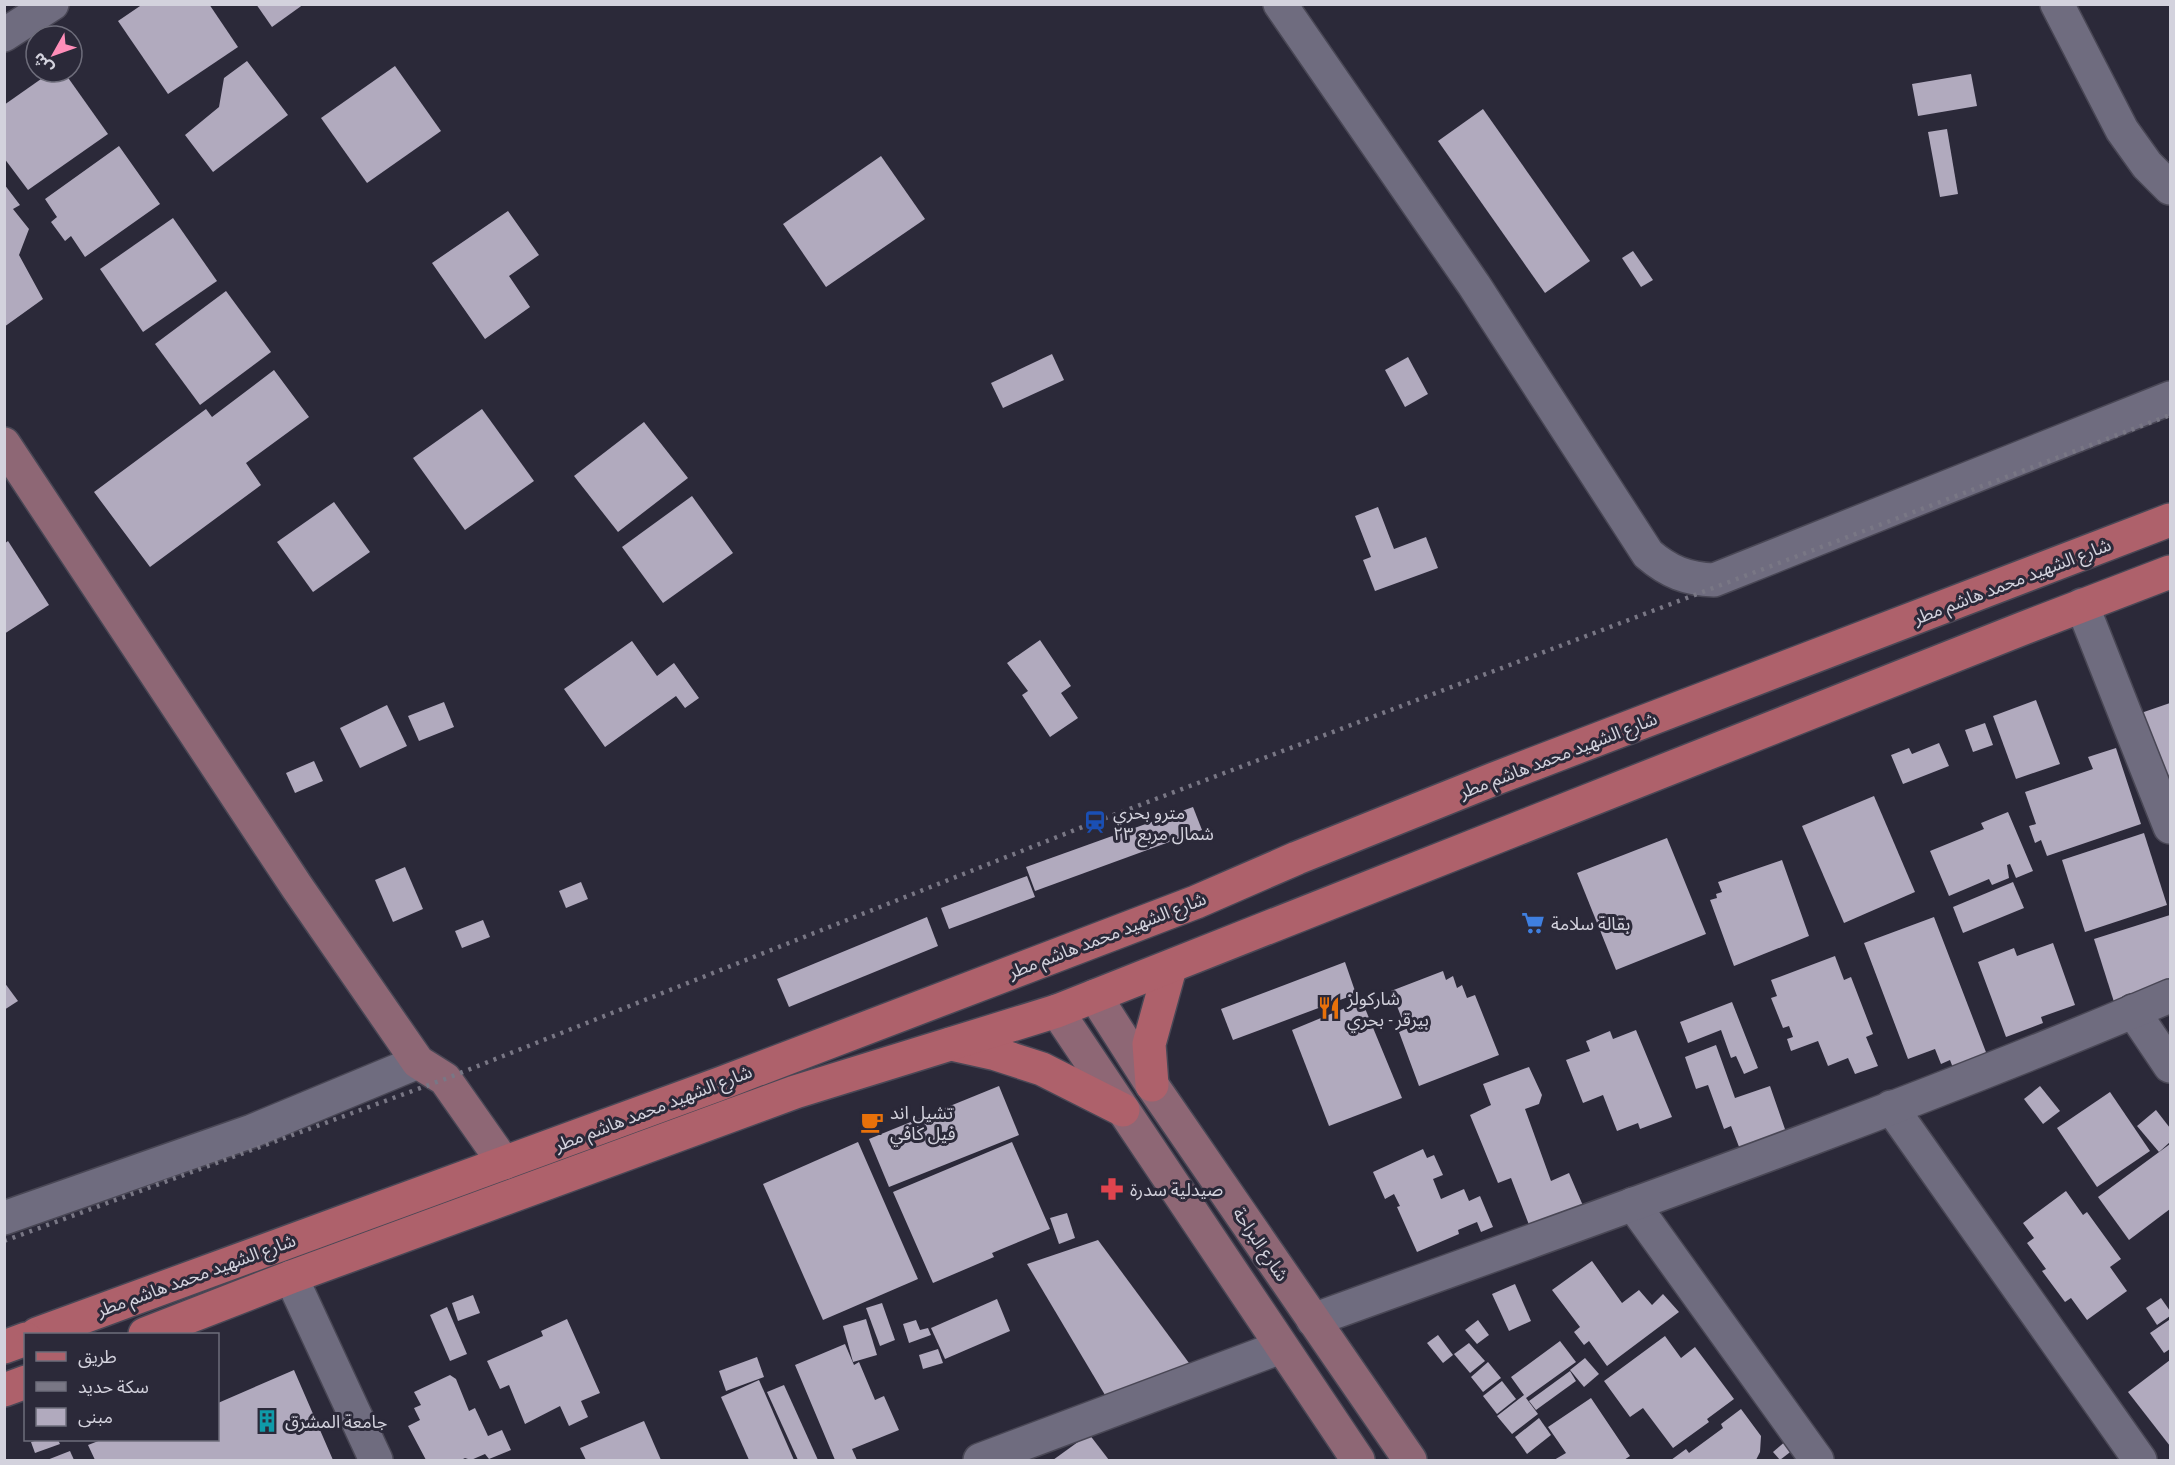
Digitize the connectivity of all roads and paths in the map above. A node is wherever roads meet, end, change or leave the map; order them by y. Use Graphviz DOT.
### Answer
graph roads {
  1 [pos="52,4"];
  2 [pos="1280,4"];
  3 [pos="2057,4"];
  4 [pos="4,35"];
  5 [pos="2170,188"];
  6 [pos="2170,398"];
  7 [pos="4,444"];
  8 [pos="2170,520"];
  9 [pos="2170,572"];
  10 [pos="2082,605"];
  11 [pos="2170,827"];
  12 [pos="1170,968"];
  13 [pos="1095,996"];
  14 [pos="2170,996"];
  15 [pos="1057,1011"];
  16 [pos="2133,1011"];
  17 [pos="951,1044"];
  18 [pos="418,1062"];
  19 [pos="2170,1066"];
  20 [pos="1152,1085"];
  21 [pos="1891,1107"];
  22 [pos="1122,1110"];
  23 [pos="504,1163"];
  24 [pos="1633,1204"];
  25 [pos="4,1218"];
  26 [pos="291,1277"];
  27 [pos="1313,1320"];
  28 [pos="42,1333"];
  29 [pos="150,1333"];
  30 [pos="24,1340"];
  31 [pos="4,1347"];
  32 [pos="1281,1347"];
  33 [pos="24,1383"];
  34 [pos="4,1390"];
  35 [pos="376,1461"];
  36 [pos="980,1461"];
  37 [pos="1358,1461"];
  38 [pos="1410,1461"];
  39 [pos="1817,1461"];
  40 [pos="2140,1461"];
  1 -- 4 [label="street"];
  2 -- 6 [label="street"];
  3 -- 5 [label="street"];
  7 -- 18 [label="street"];
  8 -- 23 [label="main road, شارع الشهيد محمد هاشم مطر"];
  9 -- 10 [label="main road, شارع الشهيد محمد هاشم مطر"];
  10 -- 11 [label="street"];
  10 -- 12 [label="main road, شارع الشهيد محمد هاشم مطر"];
  12 -- 13 [label="main road, شارع الشهيد محمد هاشم مطر"];
  12 -- 20 [label="main road"];
  13 -- 15 [label="main road, شارع الشهيد محمد هاشم مطر"];
  13 -- 20 [label="street, شارع البراحة"];
  14 -- 16 [label="street"];
  15 -- 17 [label="main road, شارع الشهيد محمد هاشم مطر"];
  15 -- 22 [label="street"];
  16 -- 19 [label="street"];
  16 -- 21 [label="street"];
  17 -- 22 [label="main road"];
  17 -- 26 [label="main road, شارع الشهيد محمد هاشم مطر"];
  18 -- 23 [label="street"];
  18 -- 25 [label="street"];
  20 -- 27 [label="street, شارع البراحة"];
  21 -- 24 [label="street"];
  21 -- 40 [label="street"];
  22 -- 32 [label="street"];
  23 -- 28 [label="main road, شارع الشهيد محمد هاشم مطر"];
  24 -- 27 [label="street"];
  24 -- 39 [label="street"];
  26 -- 29 [label="main road, شارع الشهيد محمد هاشم مطر"];
  26 -- 35 [label="street"];
  27 -- 38 [label="street, شارع البراحة"];
  30 -- 31 [label="main road"];
  32 -- 36 [label="street"];
  32 -- 37 [label="street"];
  33 -- 34 [label="main road"];
}
